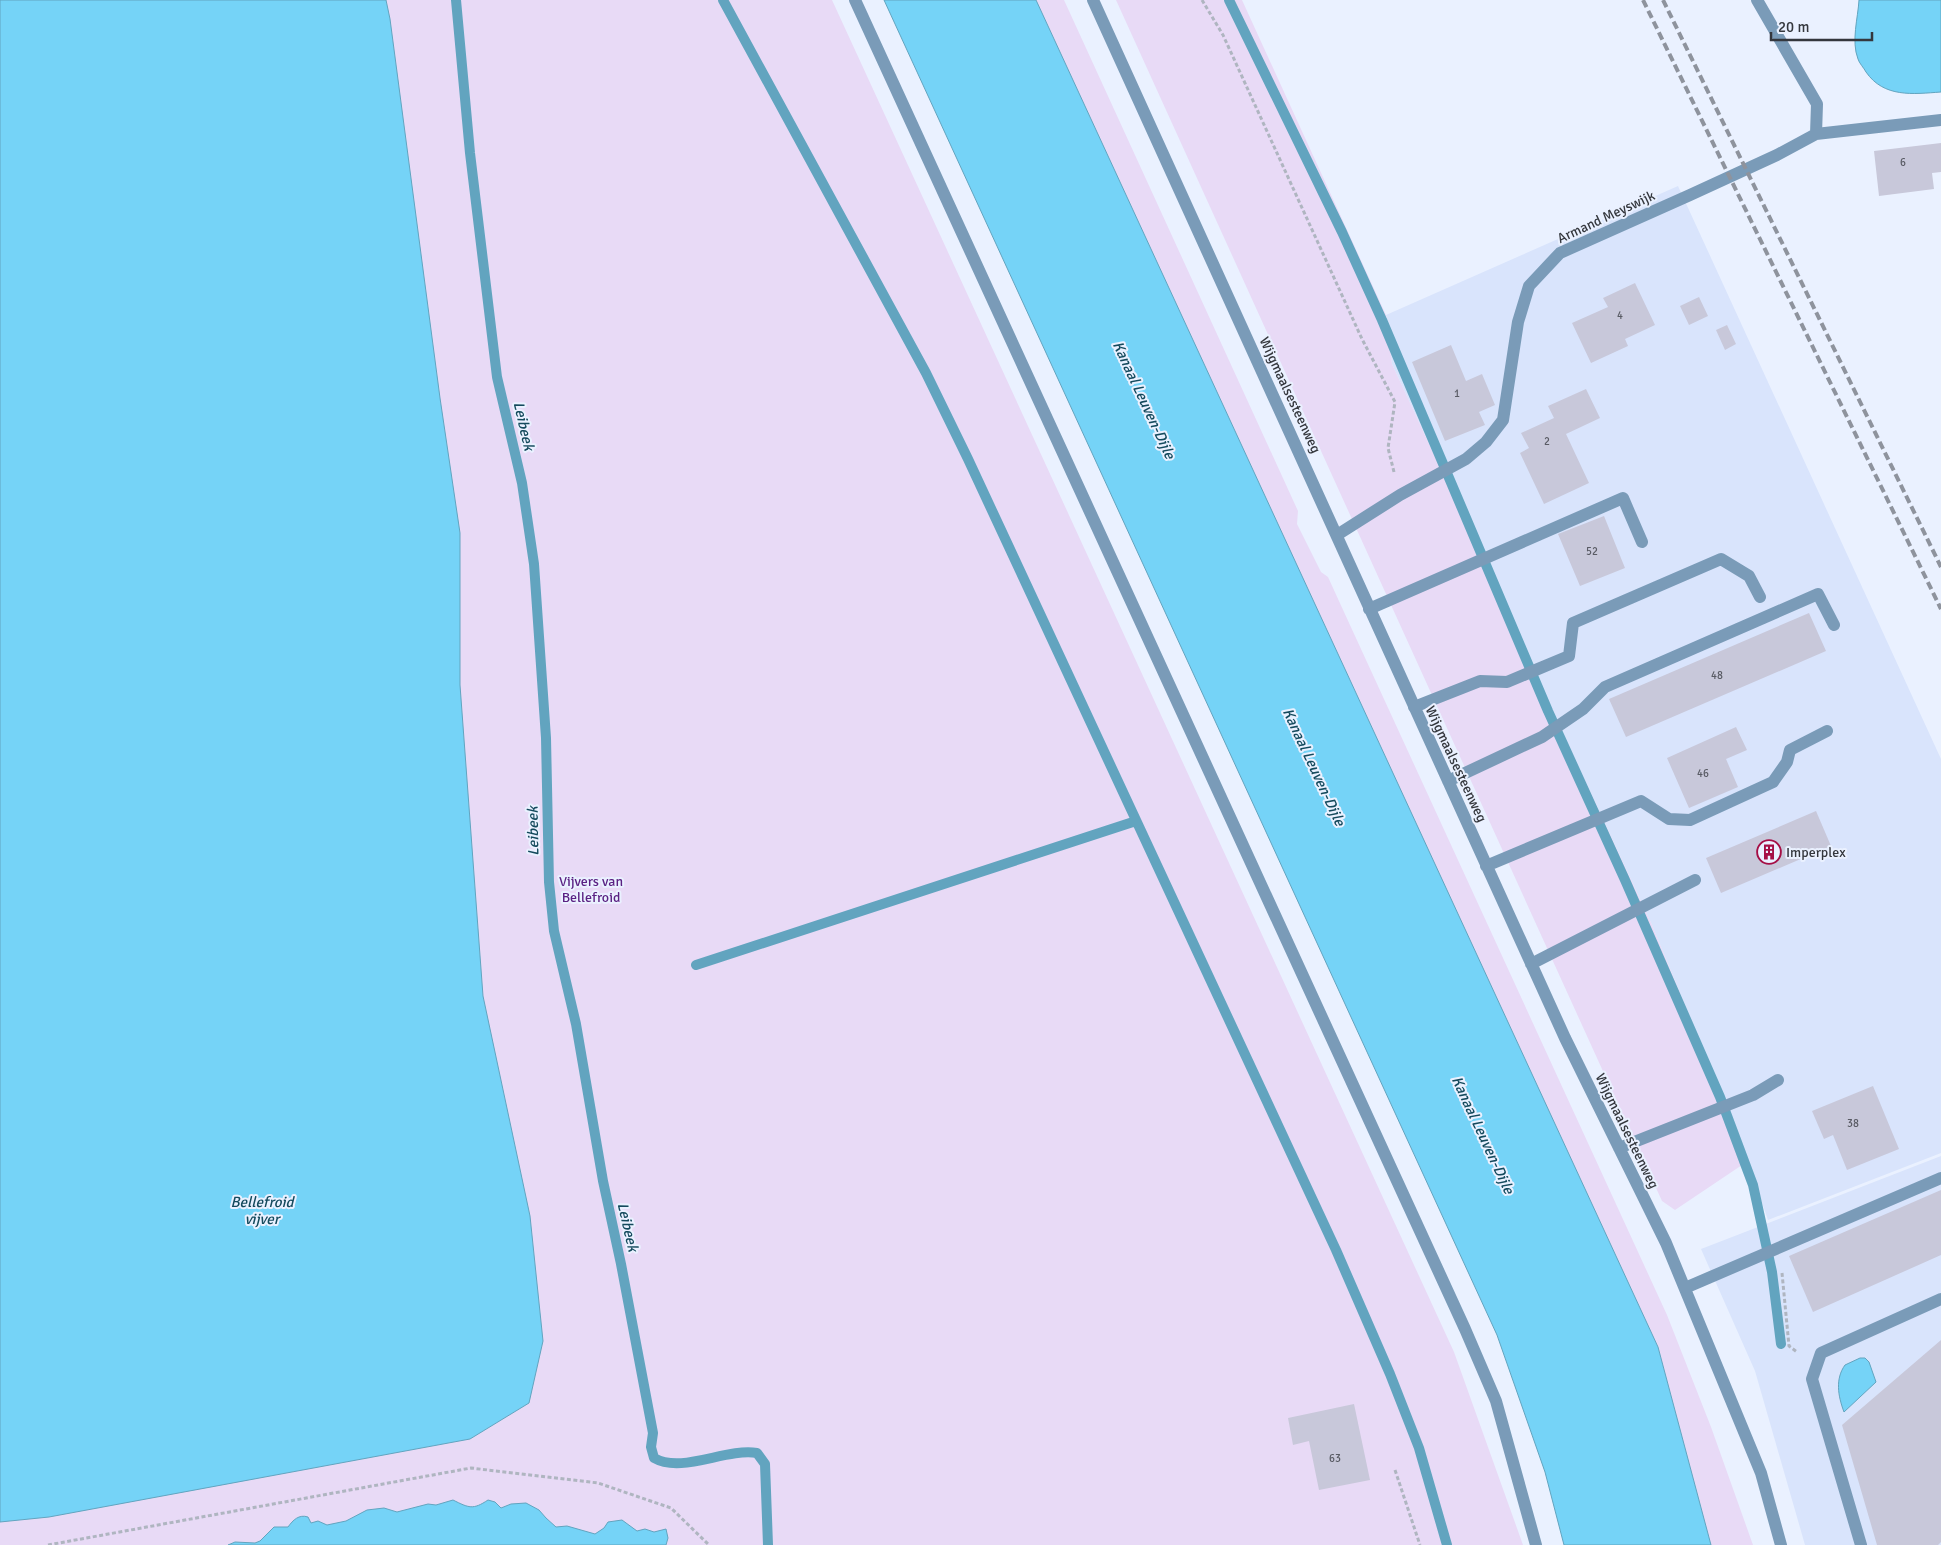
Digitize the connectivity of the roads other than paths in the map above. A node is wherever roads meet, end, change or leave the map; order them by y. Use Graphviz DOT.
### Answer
graph roads {
  1 [pos="855,0"];
  2 [pos="1093,0"];
  3 [pos="1757,0"];
  4 [pos="1941,120"];
  5 [pos="1816,134"];
  6 [pos="1337,534"];
  7 [pos="1642,542"];
  8 [pos="1760,597"];
  9 [pos="1369,609"];
  10 [pos="1834,625"];
  11 [pos="1414,707"];
  12 [pos="1827,731"];
  13 [pos="1448,781"];
  14 [pos="1486,866"];
  15 [pos="1695,880"];
  16 [pos="1531,964"];
  17 [pos="1778,1080"];
  18 [pos="1619,1148"];
  19 [pos="1941,1178"];
  20 [pos="1685,1288"];
  21 [pos="1941,1299"];
  22 [pos="1536,1545"];
  23 [pos="1782,1545"];
  24 [pos="1860,1545"];
  1 -- 22 [label="street"];
  2 -- 6 [label="street, Wijgmaalsesteenweg"];
  3 -- 5 [label="street"];
  4 -- 5 [label="street, Armand Meyswijk"];
  5 -- 6 [label="street, Armand Meyswijk"];
  6 -- 9 [label="street, Wijgmaalsesteenweg"];
  7 -- 9 [label="street"];
  8 -- 11 [label="street"];
  9 -- 11 [label="street, Wijgmaalsesteenweg"];
  10 -- 13 [label="street"];
  11 -- 13 [label="street, Wijgmaalsesteenweg"];
  12 -- 14 [label="street"];
  13 -- 14 [label="street, Wijgmaalsesteenweg"];
  14 -- 16 [label="street, Wijgmaalsesteenweg"];
  15 -- 16 [label="street"];
  16 -- 18 [label="street, Wijgmaalsesteenweg"];
  17 -- 18 [label="street"];
  18 -- 20 [label="street, Wijgmaalsesteenweg"];
  19 -- 20 [label="street"];
  20 -- 23 [label="street, Wijgmaalsesteenweg"];
  21 -- 24 [label="street"];
}
